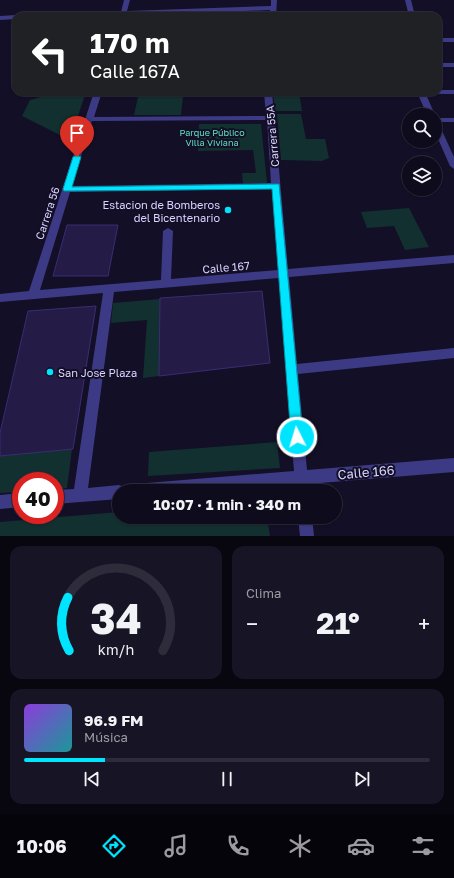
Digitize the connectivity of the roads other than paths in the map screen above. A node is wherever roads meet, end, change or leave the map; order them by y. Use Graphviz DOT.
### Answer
graph roads {
  1 [pos="127,0"];
  2 [pos="274,0"];
  3 [pos="408,0"];
  4 [pos="274,8"];
  5 [pos="124,12"];
  6 [pos="174,12"];
  7 [pos="274,12"];
  8 [pos="411,12"];
  9 [pos="12,17"];
  10 [pos="0,18"];
  11 [pos="442,40"];
  12 [pos="454,40"];
  13 [pos="454,65"];
  14 [pos="442,66"];
  15 [pos="442,92"];
  16 [pos="454,92"];
  17 [pos="97,96"];
  18 [pos="268,96"];
  19 [pos="423,96"];
  20 [pos="428,108"];
  21 [pos="270,118"];
  22 [pos="89,119"];
  23 [pos="454,120"];
  24 [pos="442,121"];
  25 [pos="442,138"];
  26 [pos="454,166"];
  27 [pos="276,186"];
  28 [pos="67,189"];
  29 [pos="168,231"];
  30 [pos="454,259"];
  31 [pos="283,274"];
  32 [pos="166,284"];
  33 [pos="109,289"];
  34 [pos="33,295"];
  35 [pos="0,298"];
  36 [pos="454,353"];
  37 [pos="291,370"];
  38 [pos="454,465"];
  39 [pos="301,484"];
  40 [pos="309,484"];
  41 [pos="112,493"];
  42 [pos="80,495"];
  43 [pos="64,496"];
  44 [pos="12,501"];
  45 [pos="0,502"];
  46 [pos="306,524"];
  47 [pos="307,536"];
  1 -- 5 [label="street"];
  2 -- 4 [label="street"];
  3 -- 8 [label="street"];
  4 -- 6 [label="street"];
  4 -- 7 [label="street"];
  9 -- 10 [label="street"];
  11 -- 12 [label="street"];
  13 -- 14 [label="street"];
  15 -- 16 [label="street"];
  17 -- 22 [label="street, Carrera 56"];
  18 -- 21 [label="street, Carrera 55A"];
  19 -- 20 [label="street"];
  21 -- 22 [label="street"];
  21 -- 27 [label="street, Carrera 55A"];
  22 -- 28 [label="street, Carrera 56"];
  23 -- 24 [label="street"];
  25 -- 26 [label="street"];
  27 -- 28 [label="street"];
  27 -- 31 [label="street, Carrera 55A"];
  28 -- 34 [label="street, Carrera 56"];
  29 -- 32 [label="street"];
  30 -- 31 [label="street, Calle 167"];
  31 -- 32 [label="street, Calle 167"];
  31 -- 37 [label="street, Carrera 55A"];
  32 -- 33 [label="street, Calle 167"];
  33 -- 34 [label="street, Calle 167"];
  33 -- 42 [label="street"];
  34 -- 35 [label="street, Calle 167"];
  36 -- 37 [label="street"];
  37 -- 39 [label="street, Carrera 55A"];
  38 -- 40 [label="street, Calle 166"];
  41 -- 42 [label="street"];
  42 -- 43 [label="street"];
  44 -- 45 [label="street"];
  46 -- 47 [label="street"];
}
